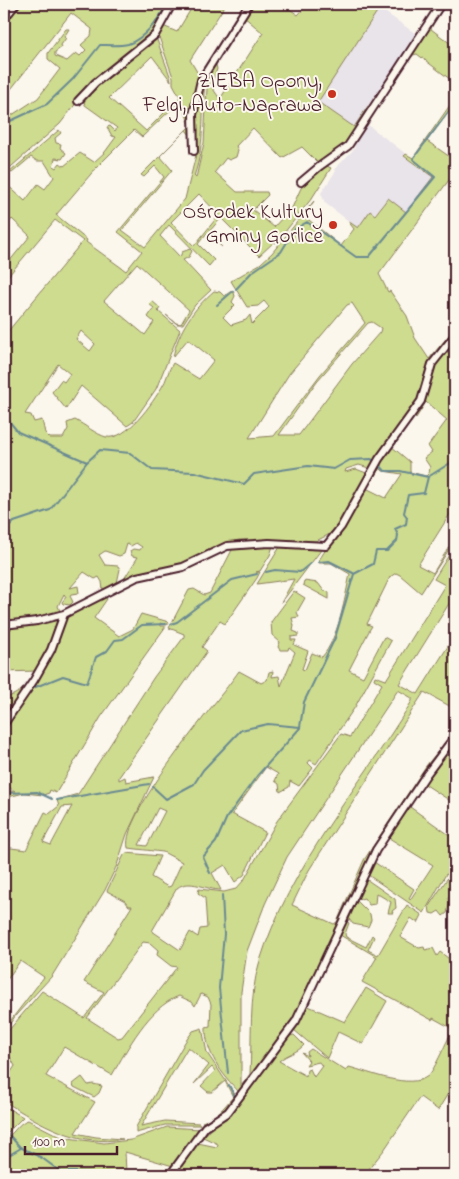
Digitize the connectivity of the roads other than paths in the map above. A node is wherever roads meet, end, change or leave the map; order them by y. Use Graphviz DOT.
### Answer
graph roads {
  1 [pos="16,4"];
  2 [pos="172,4"];
  3 [pos="249,4"];
  4 [pos="441,4"];
  5 [pos="4,19"];
  6 [pos="78,101"];
  7 [pos="194,151"];
  8 [pos="301,182"];
  9 [pos="455,335"];
  10 [pos="64,614"];
  11 [pos="4,625"];
  12 [pos="4,724"];
  13 [pos="455,736"];
  14 [pos="170,1175"];
  1 -- 5 [label="street"];
  2 -- 6 [label="street"];
  3 -- 7 [label="street"];
  4 -- 8 [label="street"];
  9 -- 10 [label="street"];
  10 -- 11 [label="street"];
  10 -- 12 [label="street"];
  13 -- 14 [label="street"];
}
